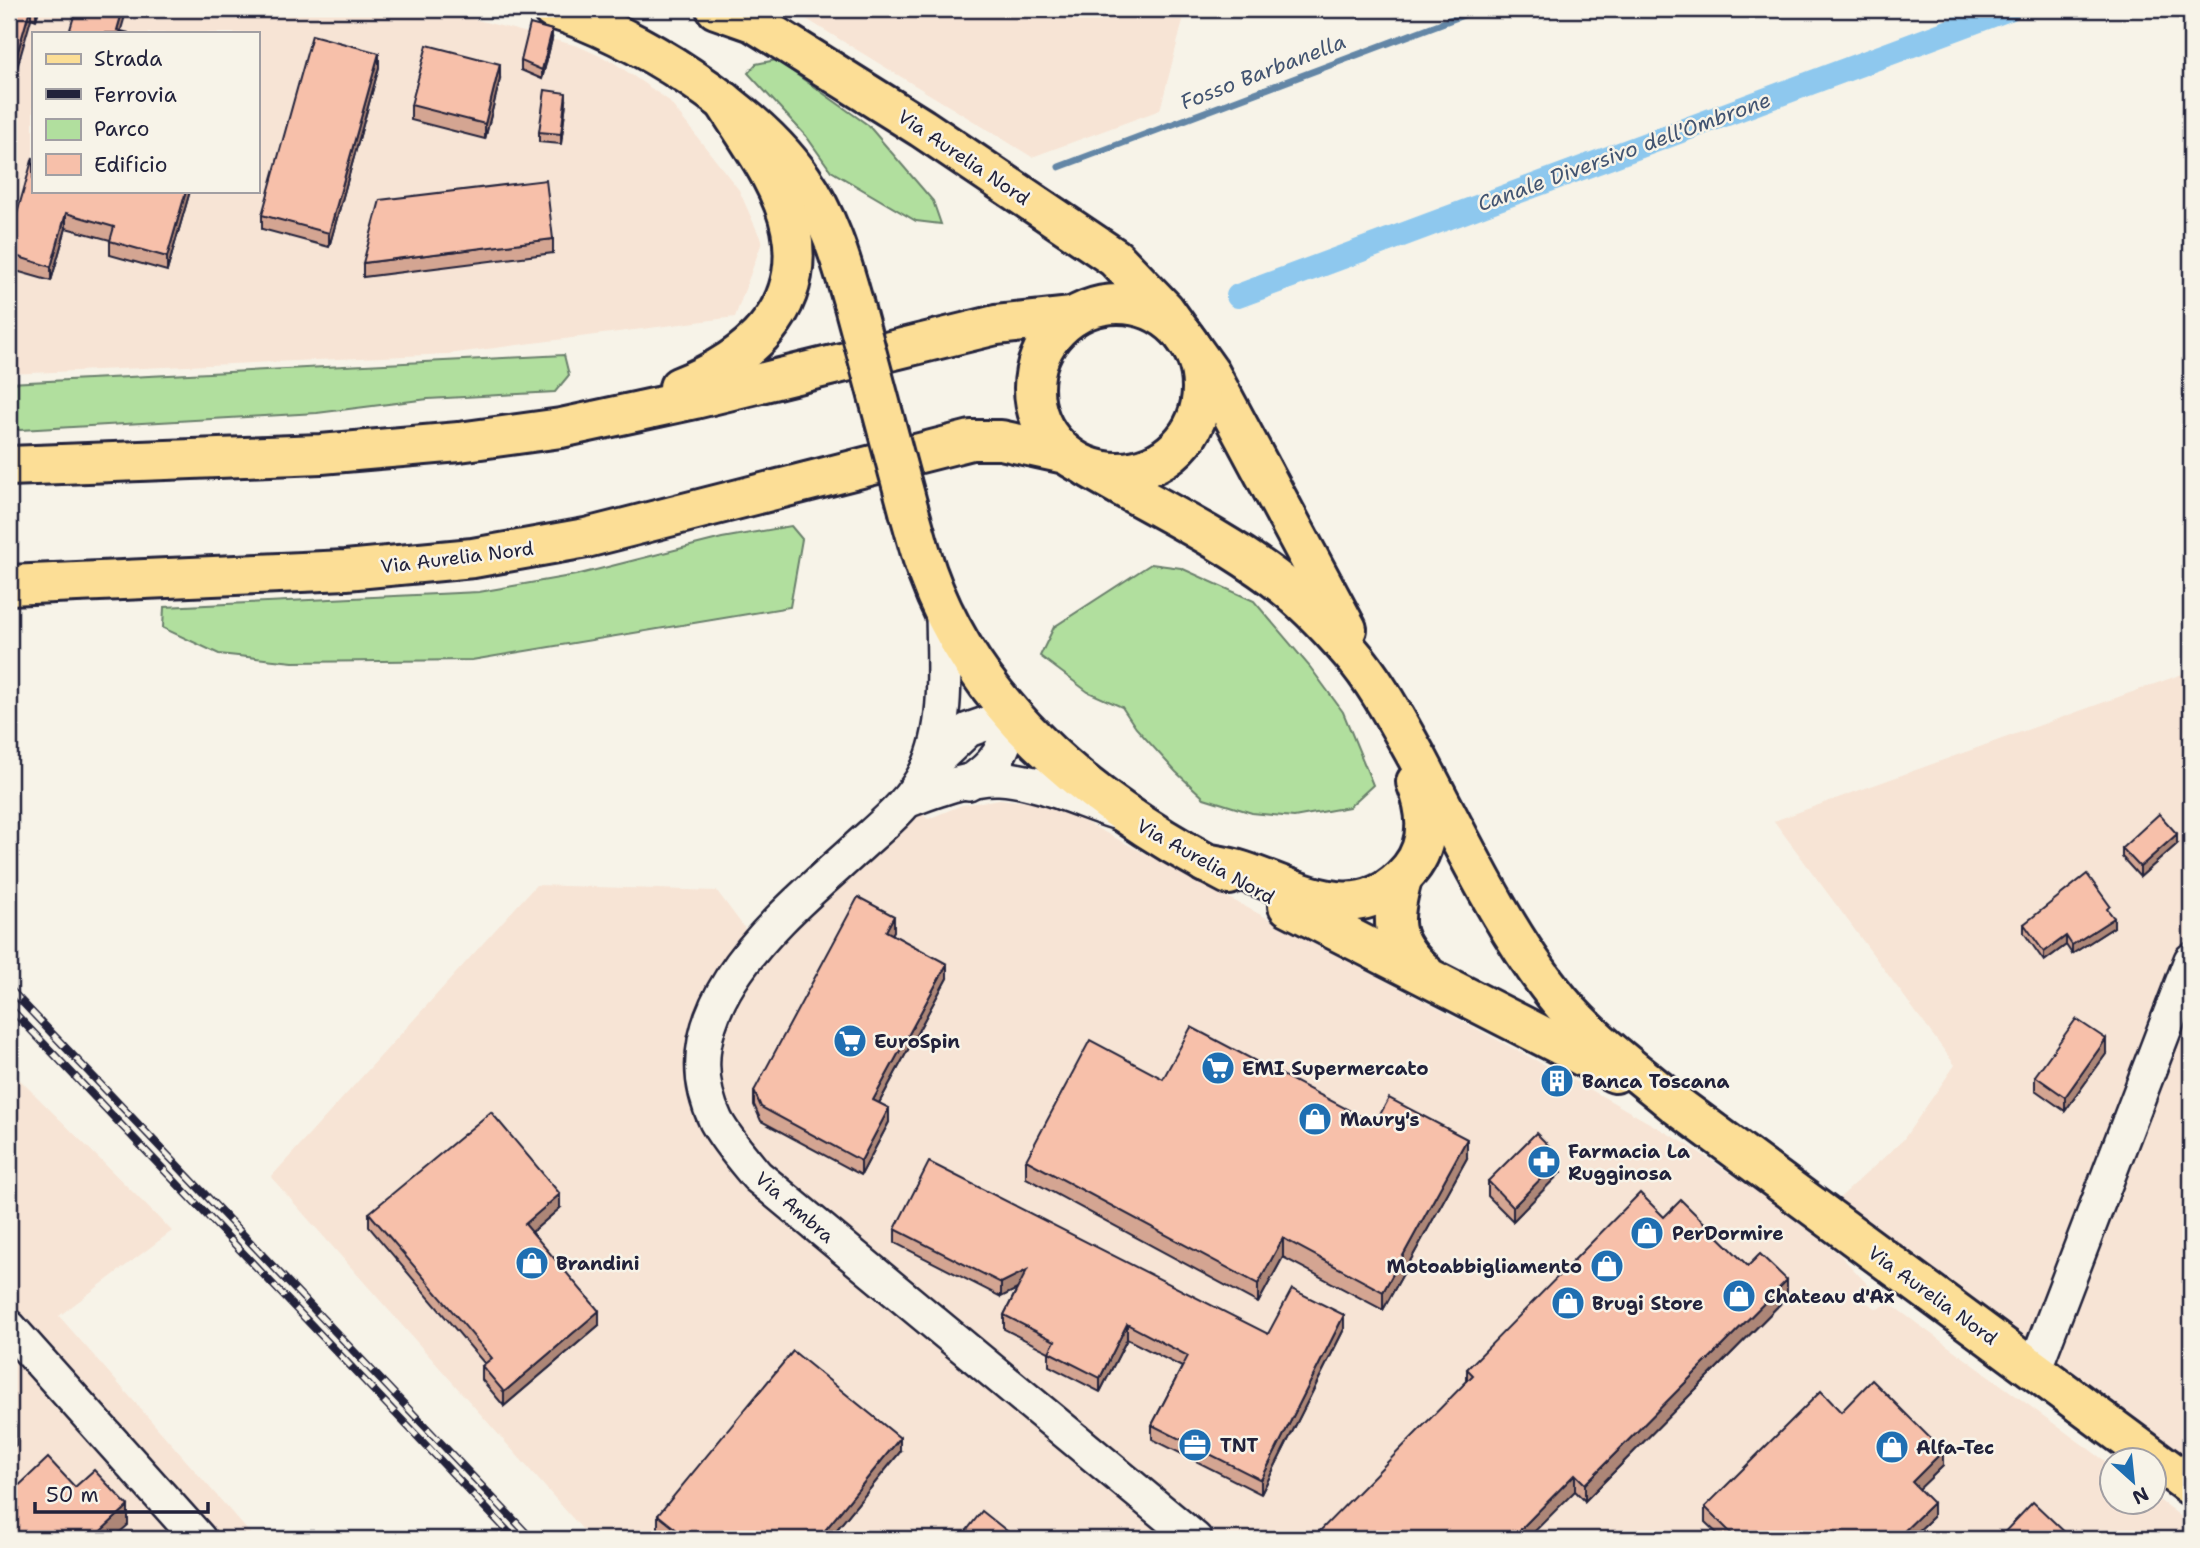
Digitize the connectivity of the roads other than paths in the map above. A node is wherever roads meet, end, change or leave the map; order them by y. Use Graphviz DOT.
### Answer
graph roads {
  1 [pos="552,9"];
  2 [pos="716,9"];
  3 [pos="724,101"];
  4 [pos="1072,317"];
  5 [pos="1187,339"];
  6 [pos="590,422"];
  7 [pos="1076,460"];
  8 [pos="9,466"];
  9 [pos="9,585"];
  10 [pos="943,607"];
  11 [pos="1387,703"];
  12 [pos="1012,715"];
  13 [pos="928,769"];
  14 [pos="968,783"];
  15 [pos="909,800"];
  16 [pos="1122,814"];
  17 [pos="1205,863"];
  18 [pos="1402,879"];
  19 [pos="2191,960"];
  20 [pos="1431,978"];
  21 [pos="1675,1104"];
  22 [pos="9,1327"];
  23 [pos="2034,1370"];
  24 [pos="2191,1486"];
  25 [pos="199,1539"];
  26 [pos="1195,1539"];
  1 -- 3 [label="main road, Via Aurelia Nord"];
  2 -- 5 [label="main road, Via Aurelia Nord"];
  3 -- 6 [label="main road"];
  3 -- 10 [label="main road, Via Aurelia Nord, bridge"];
  4 -- 5 [label="main road, Via Aurelia Nord"];
  4 -- 6 [label="main road, Via Aurelia Nord"];
  4 -- 7 [label="main road, Via Aurelia Nord"];
  5 -- 7 [label="main road, Via Aurelia Nord"];
  5 -- 11 [label="main road"];
  6 -- 8 [label="main road, Via Aurelia Nord"];
  7 -- 9 [label="main road, Via Aurelia Nord"];
  7 -- 11 [label="main road"];
  10 -- 12 [label="main road, Via Aurelia Nord"];
  10 -- 13 [label="street"];
  11 -- 18 [label="main road"];
  11 -- 21 [label="main road, Via Aurelia Nord"];
  12 -- 13 [label="street"];
  12 -- 14 [label="street"];
  12 -- 16 [label="main road, Via Aurelia Nord"];
  13 -- 15 [label="street"];
  14 -- 15 [label="street"];
  14 -- 16 [label="street"];
  15 -- 26 [label="street, Via Ambra"];
  16 -- 17 [label="main road, Via Aurelia Nord"];
  17 -- 18 [label="main road"];
  17 -- 20 [label="main road, Via Aurelia Nord"];
  18 -- 20 [label="main road"];
  19 -- 23 [label="street"];
  20 -- 21 [label="main road, Via Aurelia Nord"];
  21 -- 23 [label="main road, Via Aurelia Nord"];
  22 -- 25 [label="street"];
  23 -- 24 [label="main road, Via Aurelia Nord"];
}
